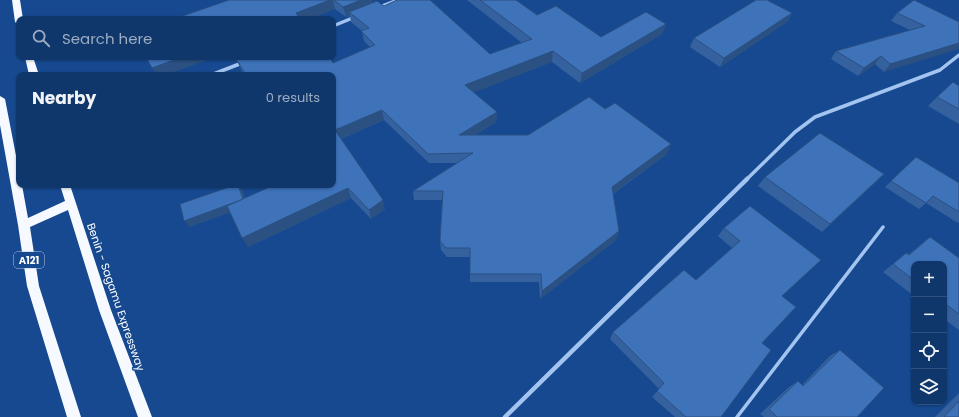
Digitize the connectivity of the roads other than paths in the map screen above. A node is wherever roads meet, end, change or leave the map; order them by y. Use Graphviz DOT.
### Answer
graph roads {
  1 [pos="16,0"];
  2 [pos="398,0"];
  3 [pos="376,9"];
  4 [pos="362,14"];
  5 [pos="17,16"];
  6 [pos="336,25"];
  7 [pos="959,55"];
  8 [pos="30,60"];
  9 [pos="249,60"];
  10 [pos="33,72"];
  11 [pos="218,72"];
  12 [pos="0,99"];
  13 [pos="16,183"];
  14 [pos="17,188"];
  15 [pos="66,188"];
  16 [pos="70,204"];
  17 [pos="24,225"];
  18 [pos="883,227"];
  19 [pos="74,417"];
  20 [pos="145,417"];
  21 [pos="505,417"];
  22 [pos="737,417"];
  1 -- 5 [label="highway"];
  2 -- 3 [label="street"];
  4 -- 6 [label="street"];
  7 -- 21 [label="street"];
  8 -- 10 [label="highway"];
  9 -- 11 [label="street"];
  12 -- 13 [label="highway, A121"];
  14 -- 17 [label="highway, A121"];
  15 -- 16 [label="highway, Benin - Sagamu Expressway"];
  16 -- 17 [label="highway"];
  16 -- 20 [label="highway, Benin - Sagamu Expressway"];
  17 -- 19 [label="highway, A121"];
  18 -- 22 [label="lane"];
}
